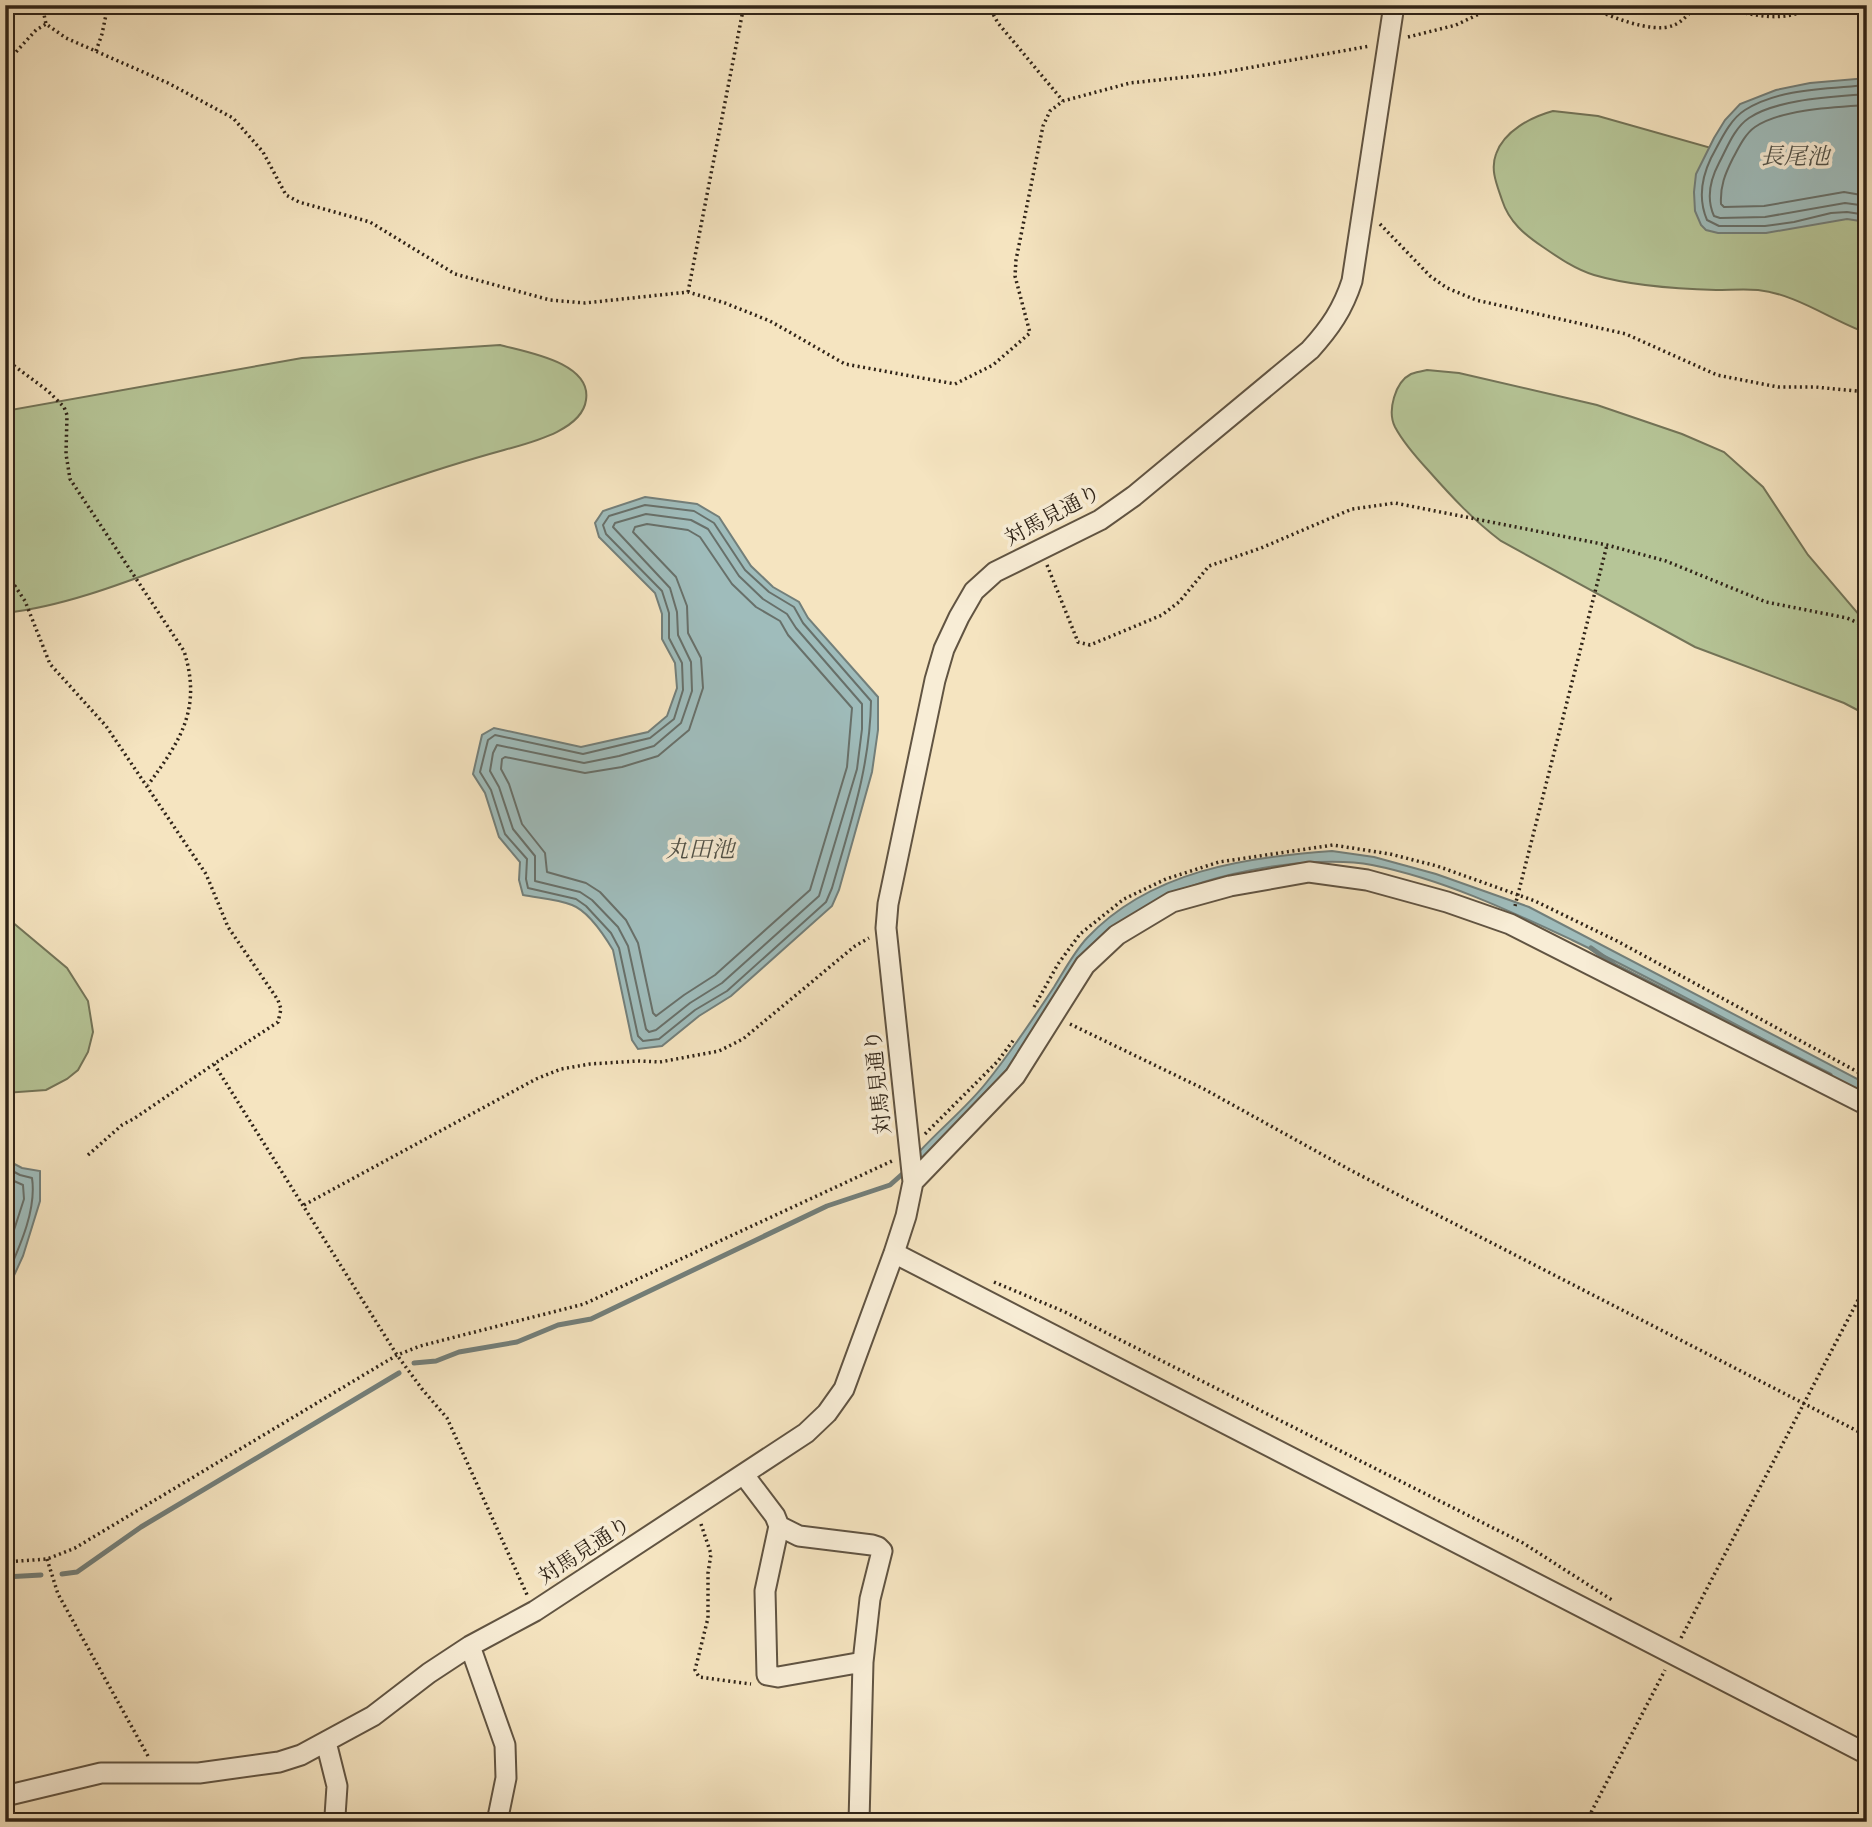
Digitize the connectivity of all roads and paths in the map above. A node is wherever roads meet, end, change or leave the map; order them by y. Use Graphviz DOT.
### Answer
graph roads {
  1 [pos="42,5"];
  2 [pos="108,5"];
  3 [pos="744,5"];
  4 [pos="988,5"];
  5 [pos="1394,5"];
  6 [pos="1498,5"];
  7 [pos="1587,5"];
  8 [pos="1815,5"];
  9 [pos="46,24"];
  10 [pos="1390,42"];
  11 [pos="96,51"];
  12 [pos="5,64"];
  13 [pos="1063,101"];
  14 [pos="1365,206"];
  15 [pos="688,292"];
  16 [pos="5,359"];
  17 [pos="1867,392"];
  18 [pos="1607,545"];
  19 [pos="1041,550"];
  20 [pos="5,580"];
  21 [pos="1867,627"];
  22 [pos="148,785"];
  23 [pos="1517,896"];
  24 [pos="1510,924"];
  25 [pos="886,928"];
  26 [pos="1031,1014"];
  27 [pos="1054,1017"];
  28 [pos="1019,1033"];
  29 [pos="214,1064"];
  30 [pos="1867,1077"];
  31 [pos="1867,1105"];
  32 [pos="908,1149"];
  33 [pos="88,1155"];
  34 [pos="913,1182"];
  35 [pos="304,1205"];
  36 [pos="894,1253"];
  37 [pos="994,1282"];
  38 [pos="1867,1283"];
  39 [pos="397,1355"];
  40 [pos="1804,1403"];
  41 [pos="1867,1436"];
  42 [pos="744,1475"];
  43 [pos="691,1509"];
  44 [pos="779,1526"];
  45 [pos="47,1559"];
  46 [pos="5,1562"];
  47 [pos="1616,1602"];
  48 [pos="535,1611"];
  49 [pos="470,1646"];
  50 [pos="1673,1654"];
  51 [pos="863,1662"];
  52 [pos="771,1676"];
  53 [pos="327,1742"];
  54 [pos="1867,1754"];
  55 [pos="157,1774"];
  56 [pos="5,1796"];
  57 [pos="333,1820"];
  58 [pos="497,1822"];
  59 [pos="859,1822"];
  60 [pos="1587,1822"];
  1 -- 9 [label="path"];
  2 -- 11 [label="path"];
  3 -- 15 [label="path"];
  4 -- 13 [label="path"];
  5 -- 10 [label="street, 対馬見通り"];
  6 -- 10 [label="path"];
  7 -- 8 [label="path"];
  9 -- 11 [label="path"];
  9 -- 12 [label="path"];
  10 -- 13 [label="path"];
  10 -- 14 [label="street, 対馬見通り"];
  11 -- 15 [label="path"];
  13 -- 15 [label="path"];
  14 -- 17 [label="path"];
  14 -- 19 [label="street, 対馬見通り"];
  16 -- 22 [label="path"];
  18 -- 19 [label="path"];
  18 -- 21 [label="path"];
  18 -- 23 [label="path"];
  19 -- 25 [label="street, 対馬見通り"];
  20 -- 22 [label="path"];
  22 -- 29 [label="path"];
  23 -- 24 [label="path"];
  23 -- 26 [label="path"];
  23 -- 30 [label="path"];
  24 -- 27 [label="street"];
  24 -- 31 [label="street"];
  25 -- 32 [label="street, 対馬見通り"];
  25 -- 35 [label="path"];
  27 -- 34 [label="street"];
  27 -- 40 [label="path"];
  28 -- 32 [label="path"];
  29 -- 33 [label="path"];
  29 -- 35 [label="path"];
  32 -- 34 [label="street, 対馬見通り"];
  32 -- 39 [label="path"];
  34 -- 36 [label="street, 対馬見通り"];
  35 -- 39 [label="path"];
  36 -- 42 [label="street, 対馬見通り"];
  36 -- 50 [label="street"];
  37 -- 47 [label="path"];
  38 -- 40 [label="path"];
  39 -- 45 [label="path"];
  39 -- 48 [label="path"];
  40 -- 41 [label="path"];
  40 -- 50 [label="path"];
  42 -- 43 [label="street, 対馬見通り"];
  42 -- 44 [label="street"];
  43 -- 48 [label="street, 対馬見通り"];
  43 -- 52 [label="path"];
  44 -- 51 [label="street"];
  44 -- 52 [label="street"];
  45 -- 46 [label="path"];
  45 -- 55 [label="path"];
  48 -- 49 [label="street, 対馬見通り"];
  49 -- 53 [label="street, 対馬見通り"];
  49 -- 58 [label="street"];
  50 -- 54 [label="street"];
  50 -- 60 [label="path"];
  51 -- 52 [label="street"];
  51 -- 59 [label="street"];
  53 -- 55 [label="street, 対馬見通り"];
  53 -- 57 [label="street"];
  55 -- 56 [label="street, 対馬見通り"];
}
